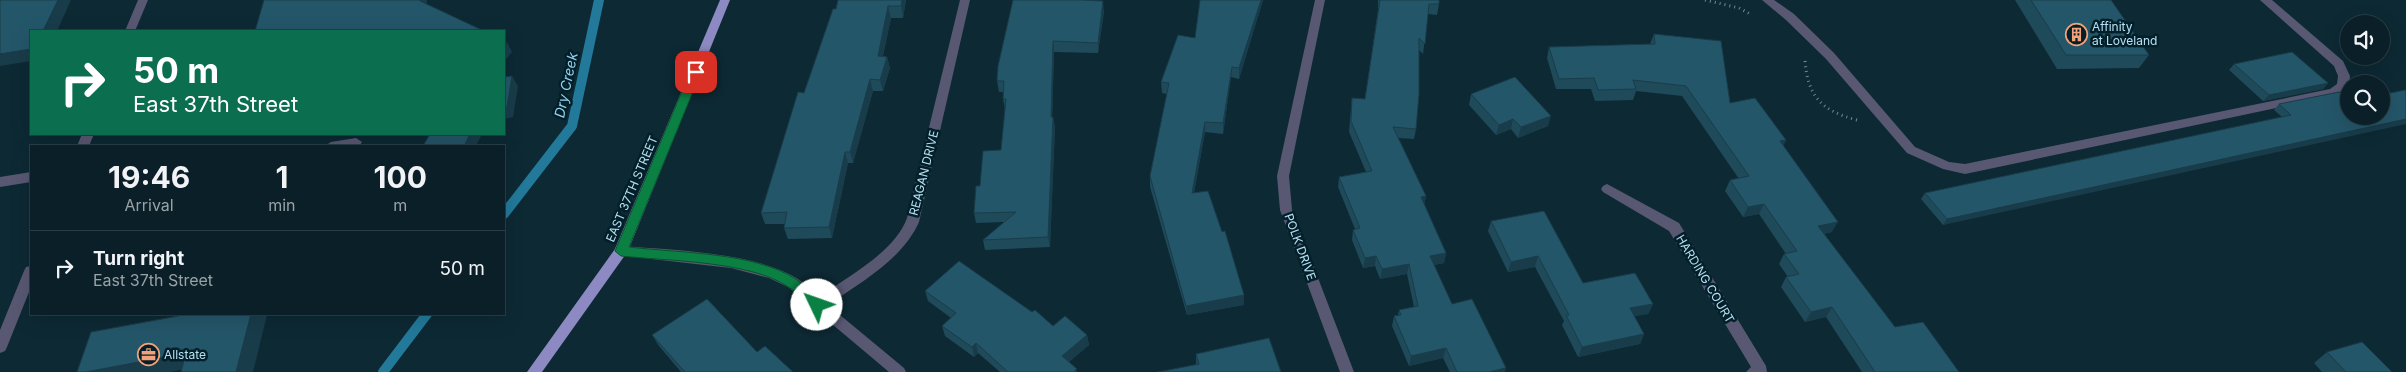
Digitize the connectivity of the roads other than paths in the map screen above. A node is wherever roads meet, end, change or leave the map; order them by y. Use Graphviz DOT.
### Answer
graph roads {
  1 [pos="143,0"];
  2 [pos="725,0"];
  3 [pos="964,0"];
  4 [pos="1320,0"];
  5 [pos="1767,0"];
  6 [pos="2265,0"];
  7 [pos="130,30"];
  8 [pos="356,142"];
  9 [pos="337,145"];
  10 [pos="30,177"];
  11 [pos="0,182"];
  12 [pos="1607,190"];
  13 [pos="621,251"];
  14 [pos="30,273"];
  15 [pos="817,305"];
  16 [pos="0,347"];
  17 [pos="1757,371"];
  18 [pos="534,372"];
  19 [pos="899,372"];
  20 [pos="1347,372"];
  1 -- 7 [label="street"];
  2 -- 13 [label="main road, EAST 37TH STREET"];
  3 -- 15 [label="street, REAGAN DRIVE"];
  4 -- 20 [label="street, POLK DRIVE"];
  5 -- 6 [label="street"];
  8 -- 9 [label="street"];
  10 -- 11 [label="street"];
  12 -- 17 [label="street, HARDING COURT"];
  13 -- 15 [label="street"];
  13 -- 18 [label="main road, EAST 37TH STREET"];
  14 -- 16 [label="street"];
  15 -- 19 [label="street"];
}
